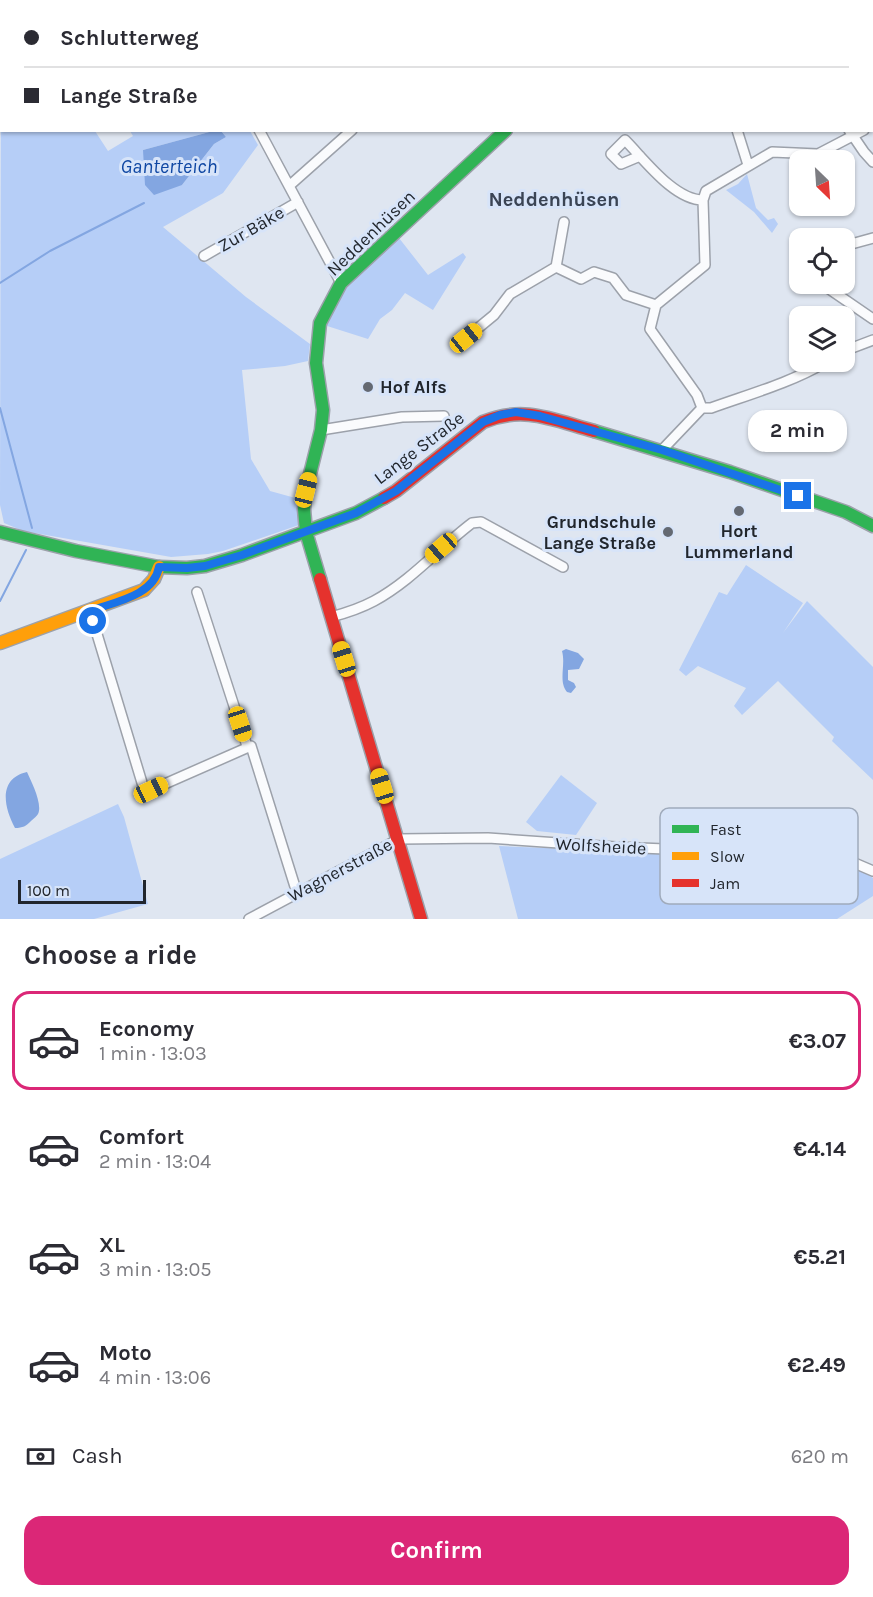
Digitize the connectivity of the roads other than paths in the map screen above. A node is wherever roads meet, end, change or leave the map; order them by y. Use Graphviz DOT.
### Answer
graph roads {
  1 [pos="260,132"];
  2 [pos="350,132"];
  3 [pos="504,132"];
  4 [pos="738,132"];
  5 [pos="851,134"];
  6 [pos="640,156"];
  7 [pos="873,162"];
  8 [pos="748,165"];
  9 [pos="289,186"];
  10 [pos="703,200"];
  11 [pos="298,202"];
  12 [pos="564,222"];
  13 [pos="873,238"];
  14 [pos="855,243"];
  15 [pos="204,256"];
  16 [pos="556,267"];
  17 [pos="341,283"];
  18 [pos="837,294"];
  19 [pos="656,305"];
  20 [pos="873,319"];
  21 [pos="466,338"];
  22 [pos="873,340"];
  23 [pos="855,347"];
  24 [pos="808,372"];
  25 [pos="702,408"];
  26 [pos="444,416"];
  27 [pos="321,430"];
  28 [pos="662,450"];
  29 [pos="873,526"];
  30 [pos="0,532"];
  31 [pos="306,532"];
  32 [pos="159,567"];
  33 [pos="563,567"];
  34 [pos="197,592"];
  35 [pos="90,611"];
  36 [pos="331,617"];
  37 [pos="0,643"];
  38 [pos="247,746"];
  39 [pos="399,839"];
  40 [pos="660,849"];
  41 [pos="858,865"];
  42 [pos="873,871"];
  43 [pos="297,893"];
  44 [pos="249,919"];
  45 [pos="421,919"];
  1 -- 9 [label="street"];
  2 -- 9 [label="street"];
  3 -- 17 [label="street, Neddenhüsen"];
  4 -- 8 [label="street"];
  5 -- 7 [label="street"];
  5 -- 8 [label="street"];
  6 -- 10 [label="street"];
  8 -- 10 [label="street"];
  9 -- 11 [label="street"];
  10 -- 19 [label="street"];
  11 -- 15 [label="street, Zur Bäke"];
  11 -- 17 [label="street"];
  12 -- 16 [label="street"];
  13 -- 14 [label="street"];
  16 -- 19 [label="street"];
  16 -- 21 [label="street"];
  17 -- 27 [label="street, Neddenhüsen"];
  18 -- 20 [label="street"];
  19 -- 25 [label="street"];
  22 -- 23 [label="street"];
  24 -- 25 [label="street"];
  25 -- 28 [label="street"];
  26 -- 27 [label="street"];
  27 -- 31 [label="street, Neddenhüsen"];
  28 -- 29 [label="street, Lange Straße"];
  28 -- 31 [label="street, Lange Straße"];
  30 -- 32 [label="street, Lange Straße"];
  31 -- 32 [label="street, Lange Straße"];
  31 -- 36 [label="street, Neddenhüsen"];
  32 -- 35 [label="street"];
  33 -- 36 [label="street"];
  34 -- 38 [label="street"];
  35 -- 37 [label="street"];
  35 -- 38 [label="street"];
  36 -- 39 [label="street, Neddenhüsen"];
  38 -- 43 [label="street"];
  39 -- 40 [label="street, Wolfsheide"];
  39 -- 43 [label="street, Wagnerstraße"];
  39 -- 45 [label="street, Neddenhüsen"];
  41 -- 42 [label="street, Wolfsheide"];
  43 -- 44 [label="street, Wagnerstraße"];
}
